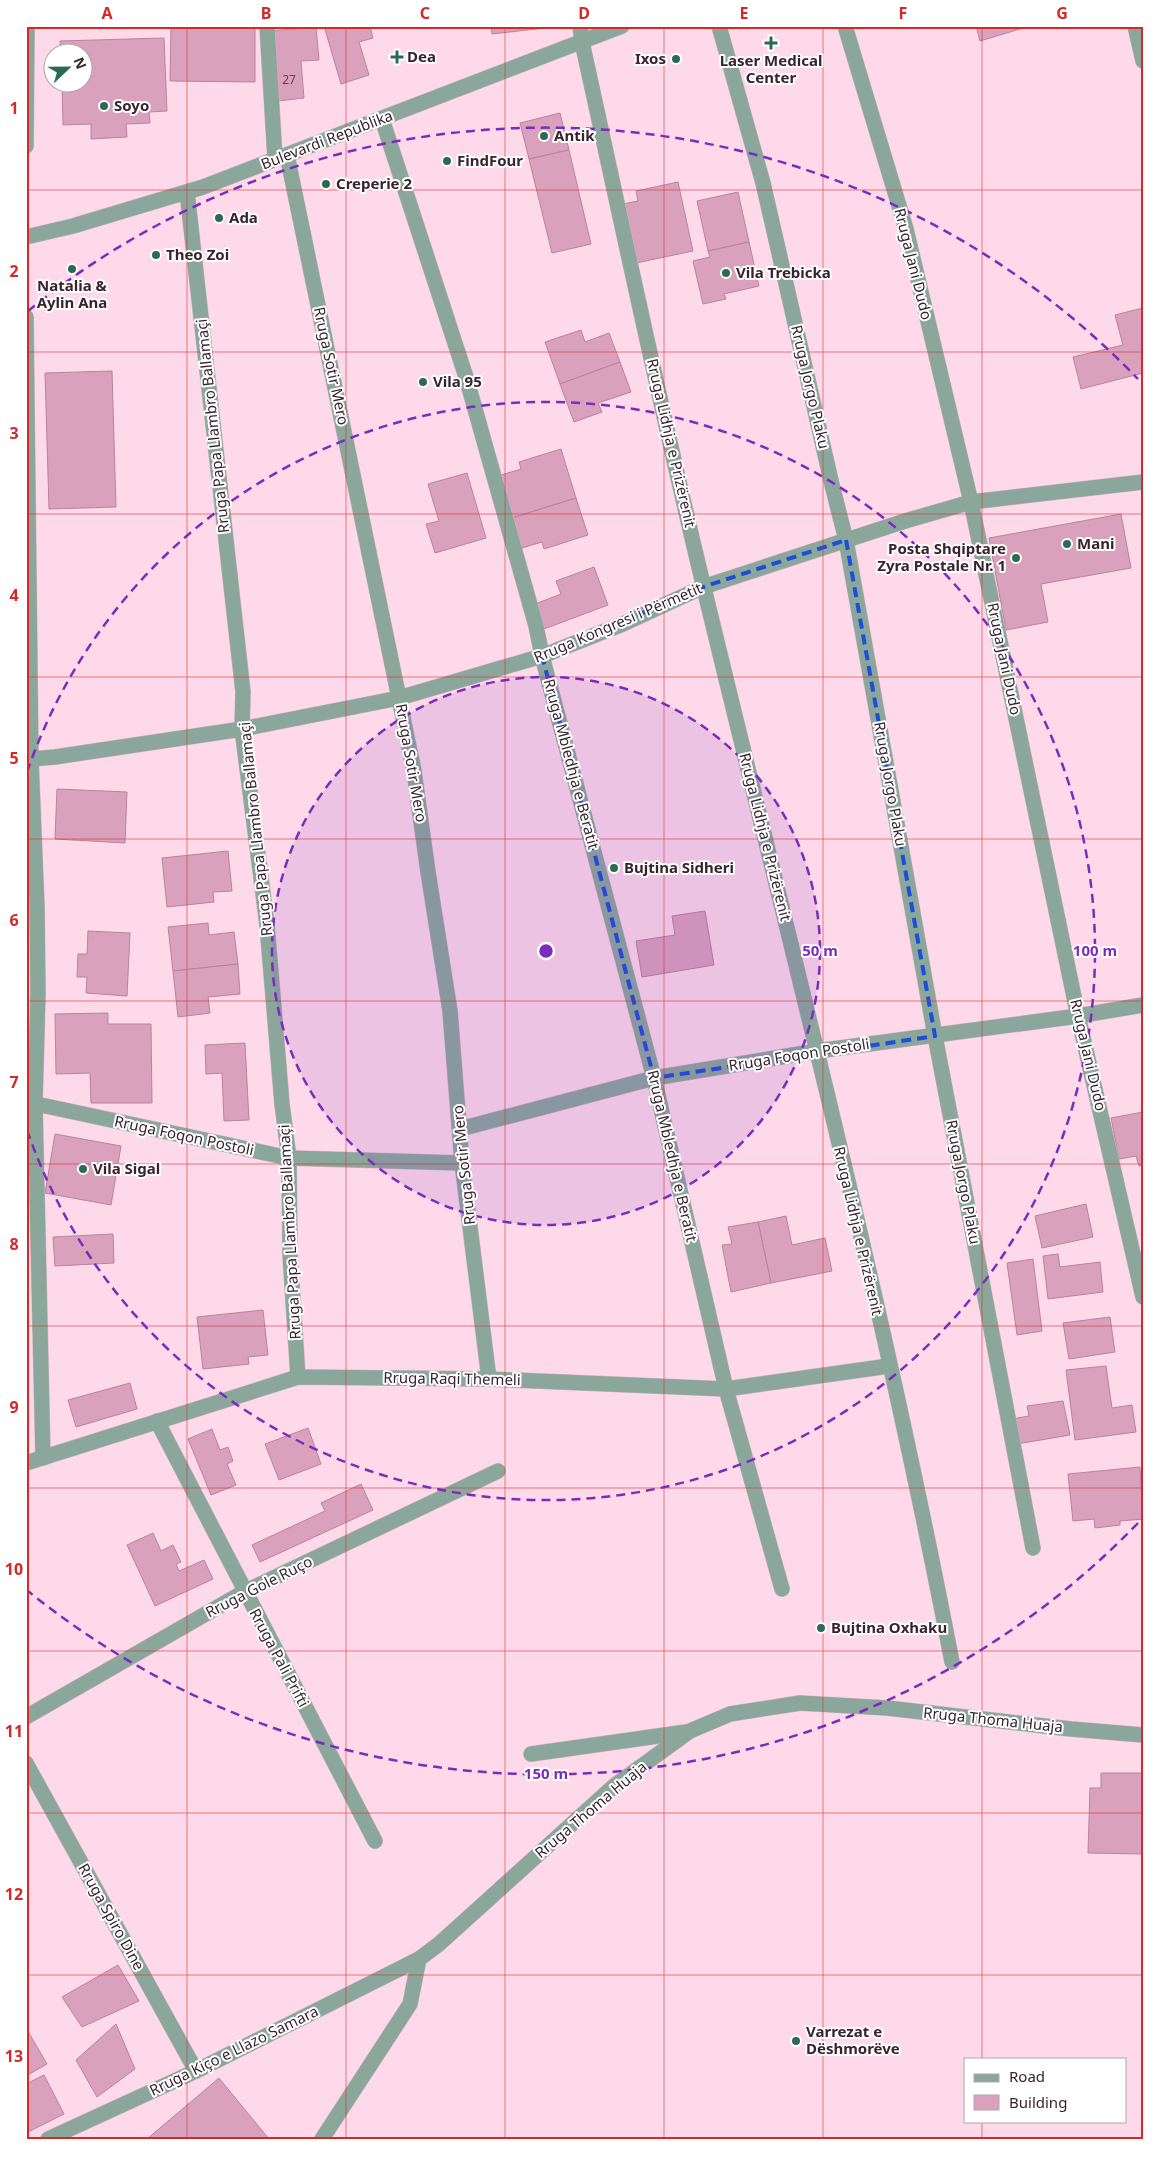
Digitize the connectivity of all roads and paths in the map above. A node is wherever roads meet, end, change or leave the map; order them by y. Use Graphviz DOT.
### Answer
graph roads {
  1 [pos="27,26"];
  2 [pos="267,26"];
  3 [pos="580,26"];
  4 [pos="622,26"];
  5 [pos="719,26"];
  6 [pos="846,26"];
  7 [pos="1135,26"];
  8 [pos="582,42"];
  9 [pos="1143,61"];
  10 [pos="382,119"];
  11 [pos="26,146"];
  12 [pos="281,157"];
  13 [pos="186,192"];
  14 [pos="26,237"];
  15 [pos="26,318"];
  16 [pos="1142,485"];
  17 [pos="971,502"];
  18 [pos="846,540"];
  19 [pos="703,586"];
  20 [pos="542,656"];
  21 [pos="399,698"];
  22 [pos="242,729"];
  23 [pos="31,759"];
  24 [pos="1143,1005"];
  25 [pos="1078,1016"];
  26 [pos="935,1036"];
  27 [pos="817,1051"];
  28 [pos="654,1078"];
  29 [pos="31,1103"];
  30 [pos="460,1130"];
  31 [pos="289,1158"];
  32 [pos="462,1163"];
  33 [pos="1143,1297"];
  34 [pos="33,1309"];
  35 [pos="889,1366"];
  36 [pos="298,1377"];
  37 [pos="489,1379"];
  38 [pos="726,1389"];
  39 [pos="157,1421"];
  40 [pos="43,1458"];
  41 [pos="26,1463"];
  42 [pos="498,1471"];
  43 [pos="1033,1548"];
  44 [pos="782,1589"];
  45 [pos="244,1592"];
  46 [pos="952,1662"];
  47 [pos="26,1717"];
  48 [pos="690,1732"];
  49 [pos="1143,1735"];
  50 [pos="531,1754"];
  51 [pos="26,1763"];
  52 [pos="375,1841"];
  53 [pos="419,1959"];
  54 [pos="196,2071"];
  55 [pos="48,2139"];
  56 [pos="322,2139"];
  1 -- 11 [label="street"];
  2 -- 12 [label="street, Rruga Sotir Mero"];
  3 -- 8 [label="street, Rruga Lidhja e Prizërenit"];
  4 -- 8 [label="street, Bulevardi Republika"];
  5 -- 18 [label="street, Rruga Jorgo Plaku"];
  6 -- 17 [label="street, Rruga Jani Dudo"];
  7 -- 9 [label="street"];
  8 -- 10 [label="street, Bulevardi Republika"];
  8 -- 19 [label="street, Rruga Lidhja e Prizërenit"];
  10 -- 12 [label="street, Bulevardi Republika"];
  10 -- 20 [label="street, Rruga Mbledhja e Beratit"];
  12 -- 13 [label="street, Bulevardi Republika"];
  12 -- 21 [label="street, Rruga Sotir Mero"];
  13 -- 14 [label="street, Bulevardi Republika"];
  13 -- 22 [label="street, Rruga Papa Llambro Ballamaçi"];
  15 -- 23 [label="street"];
  16 -- 17 [label="street, Rruga Kongresi i Përmetit"];
  17 -- 18 [label="street, Rruga Kongresi i Përmetit"];
  17 -- 25 [label="street, Rruga Jani Dudo"];
  18 -- 19 [label="street, Rruga Kongresi i Përmetit"];
  18 -- 26 [label="street, Rruga Jorgo Plaku"];
  19 -- 20 [label="street, Rruga Kongresi i Përmetit"];
  19 -- 27 [label="street, Rruga Lidhja e Prizërenit"];
  20 -- 21 [label="street, Rruga Kongresi i Përmetit"];
  20 -- 28 [label="street, Rruga Mbledhja e Beratit"];
  21 -- 22 [label="street, Rruga Kongresi i Përmetit"];
  21 -- 30 [label="street, Rruga Sotir Mero"];
  22 -- 23 [label="street, Rruga Kongresi i Përmetit"];
  22 -- 31 [label="street, Rruga Papa Llambro Ballamaçi"];
  23 -- 29 [label="street"];
  24 -- 25 [label="street, Rruga Foqon Postoli"];
  25 -- 26 [label="street, Rruga Foqon Postoli"];
  25 -- 33 [label="street, Rruga Jani Dudo"];
  26 -- 27 [label="street, Rruga Foqon Postoli"];
  26 -- 43 [label="street, Rruga Jorgo Plaku"];
  27 -- 28 [label="street, Rruga Foqon Postoli"];
  27 -- 35 [label="street, Rruga Lidhja e Prizërenit"];
  28 -- 30 [label="street, Rruga Foqon Postoli"];
  28 -- 38 [label="street, Rruga Mbledhja e Beratit"];
  29 -- 31 [label="street, Rruga Foqon Postoli"];
  29 -- 34 [label="street"];
  30 -- 32 [label="street, Rruga Sotir Mero"];
  31 -- 32 [label="street, Rruga Foqon Postoli"];
  31 -- 36 [label="street, Rruga Papa Llambro Ballamaçi"];
  32 -- 37 [label="street, Rruga Sotir Mero"];
  34 -- 40 [label="street"];
  35 -- 38 [label="street, Rruga Raqi Themeli"];
  35 -- 46 [label="street, Rruga Lidhja e Prizërenit"];
  36 -- 37 [label="street, Rruga Raqi Themeli"];
  36 -- 39 [label="street, Rruga Raqi Themeli"];
  37 -- 38 [label="street, Rruga Raqi Themeli"];
  38 -- 44 [label="street, Rruga Mbledhja e Beratit"];
  39 -- 40 [label="street, Rruga Raqi Themeli"];
  39 -- 45 [label="street, Rruga Pali Prifti"];
  40 -- 41 [label="street, Rruga Raqi Themeli"];
  42 -- 45 [label="street, Rruga Gole Ruço"];
  45 -- 47 [label="street, Rruga Gole Ruço"];
  45 -- 52 [label="street, Rruga Pali Prifti"];
  48 -- 49 [label="street, Rruga Thoma Huaja"];
  48 -- 50 [label="street"];
  48 -- 53 [label="street, Rruga Thoma Huaja"];
  51 -- 54 [label="street, Rruga Spiro Dine"];
  53 -- 54 [label="street, Rruga Kiço e Llazo Samara"];
  53 -- 56 [label="street"];
  54 -- 55 [label="street, Rruga Kiço e Llazo Samara"];
}
